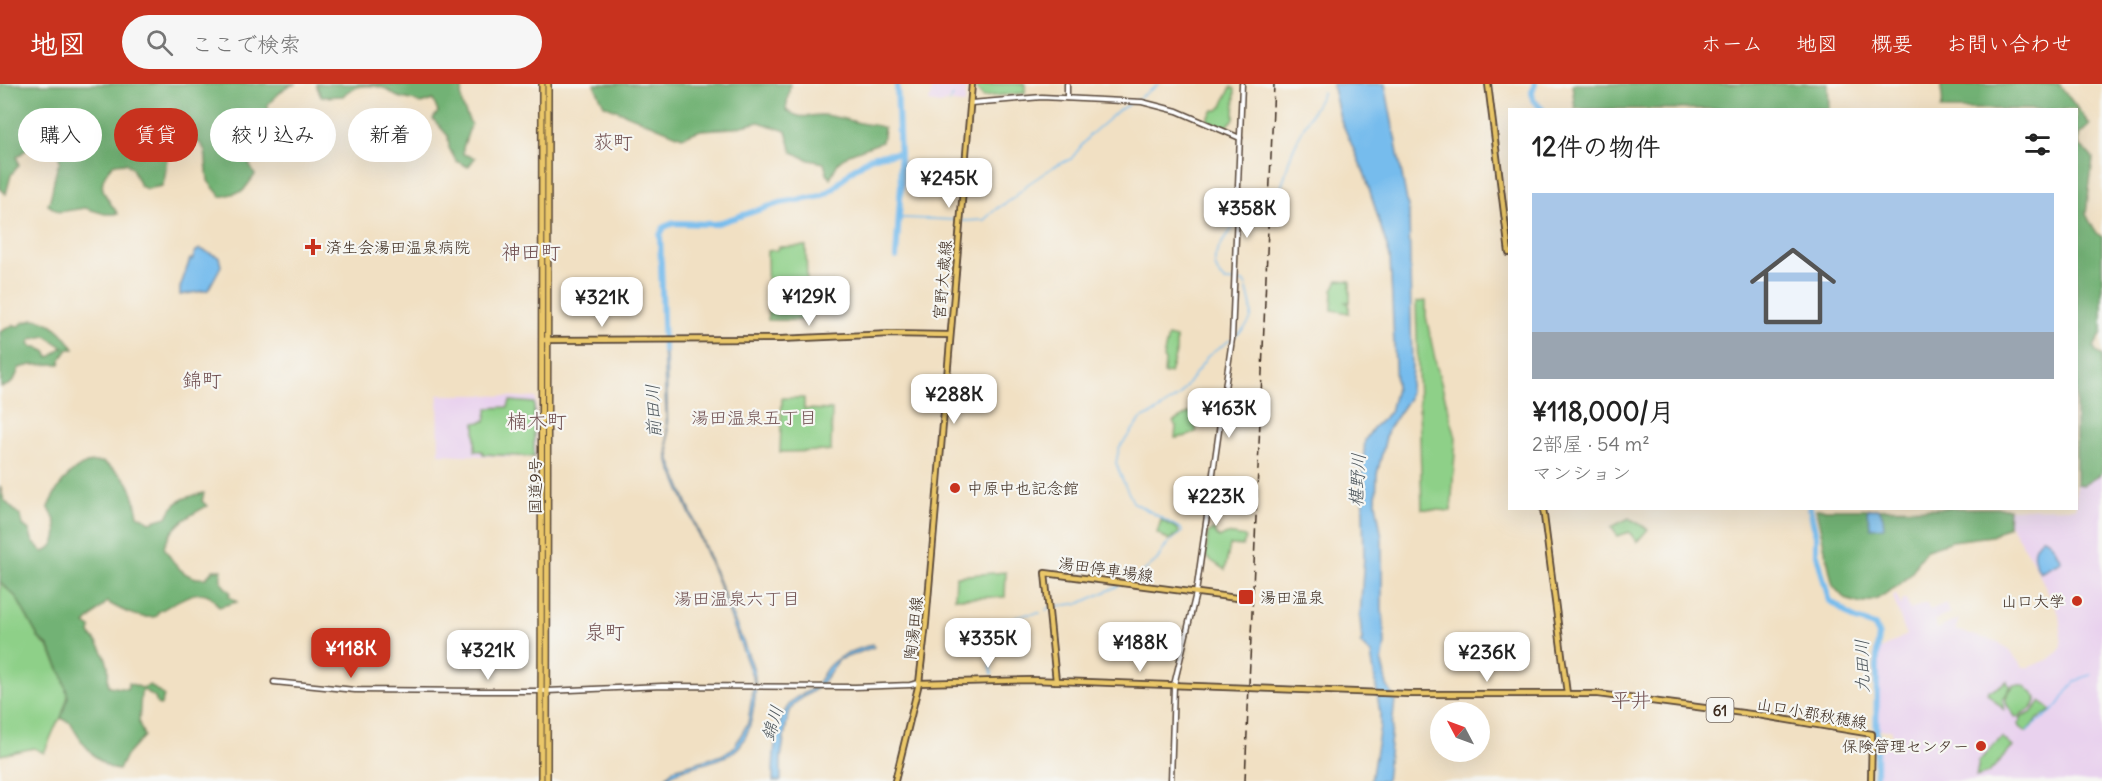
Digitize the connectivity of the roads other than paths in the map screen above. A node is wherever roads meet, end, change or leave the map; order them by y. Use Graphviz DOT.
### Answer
graph roads {
  1 [pos="542,84"];
  2 [pos="548,84"];
  3 [pos="972,84"];
  4 [pos="1067,84"];
  5 [pos="1242,84"];
  6 [pos="1488,84"];
  7 [pos="1067,98"];
  8 [pos="971,104"];
  9 [pos="1240,138"];
  10 [pos="1508,245"];
  11 [pos="950,335"];
  12 [pos="545,340"];
  13 [pos="1543,510"];
  14 [pos="1196,593"];
  15 [pos="1237,598"];
  16 [pos="1056,681"];
  17 [pos="274,682"];
  18 [pos="919,683"];
  19 [pos="1174,685"];
  20 [pos="544,691"];
  21 [pos="1567,694"];
  22 [pos="541,781"];
  23 [pos="547,781"];
  24 [pos="895,781"];
  25 [pos="1172,781"];
  26 [pos="1871,781"];
  1 -- 12 [label="highway, 国道9号"];
  2 -- 12 [label="highway, 国道9号"];
  3 -- 8 [label="main road, 宮野大歳線"];
  4 -- 7 [label="street"];
  5 -- 9 [label="street"];
  6 -- 10 [label="main road"];
  7 -- 8 [label="street"];
  7 -- 9 [label="street"];
  8 -- 11 [label="main road, 宮野大歳線"];
  9 -- 14 [label="street"];
  11 -- 12 [label="main road"];
  11 -- 18 [label="main road, 陶湯田線"];
  12 -- 20 [label="highway, 国道9号"];
  13 -- 21 [label="main road"];
  14 -- 15 [label="main road, 湯田停車場線"];
  14 -- 16 [label="main road, 湯田停車場線"];
  14 -- 19 [label="street"];
  16 -- 18 [label="main road, 陶湯田線"];
  16 -- 19 [label="main road, 陶湯田線"];
  17 -- 20 [label="street"];
  18 -- 20 [label="street"];
  18 -- 24 [label="main road"];
  19 -- 21 [label="main road, 陶湯田線, bridge"];
  19 -- 25 [label="street"];
  20 -- 22 [label="highway, 国道9号"];
  20 -- 23 [label="highway, 国道9号"];
  21 -- 26 [label="main road, 山口小郡秋穂線 / 61"];
}
